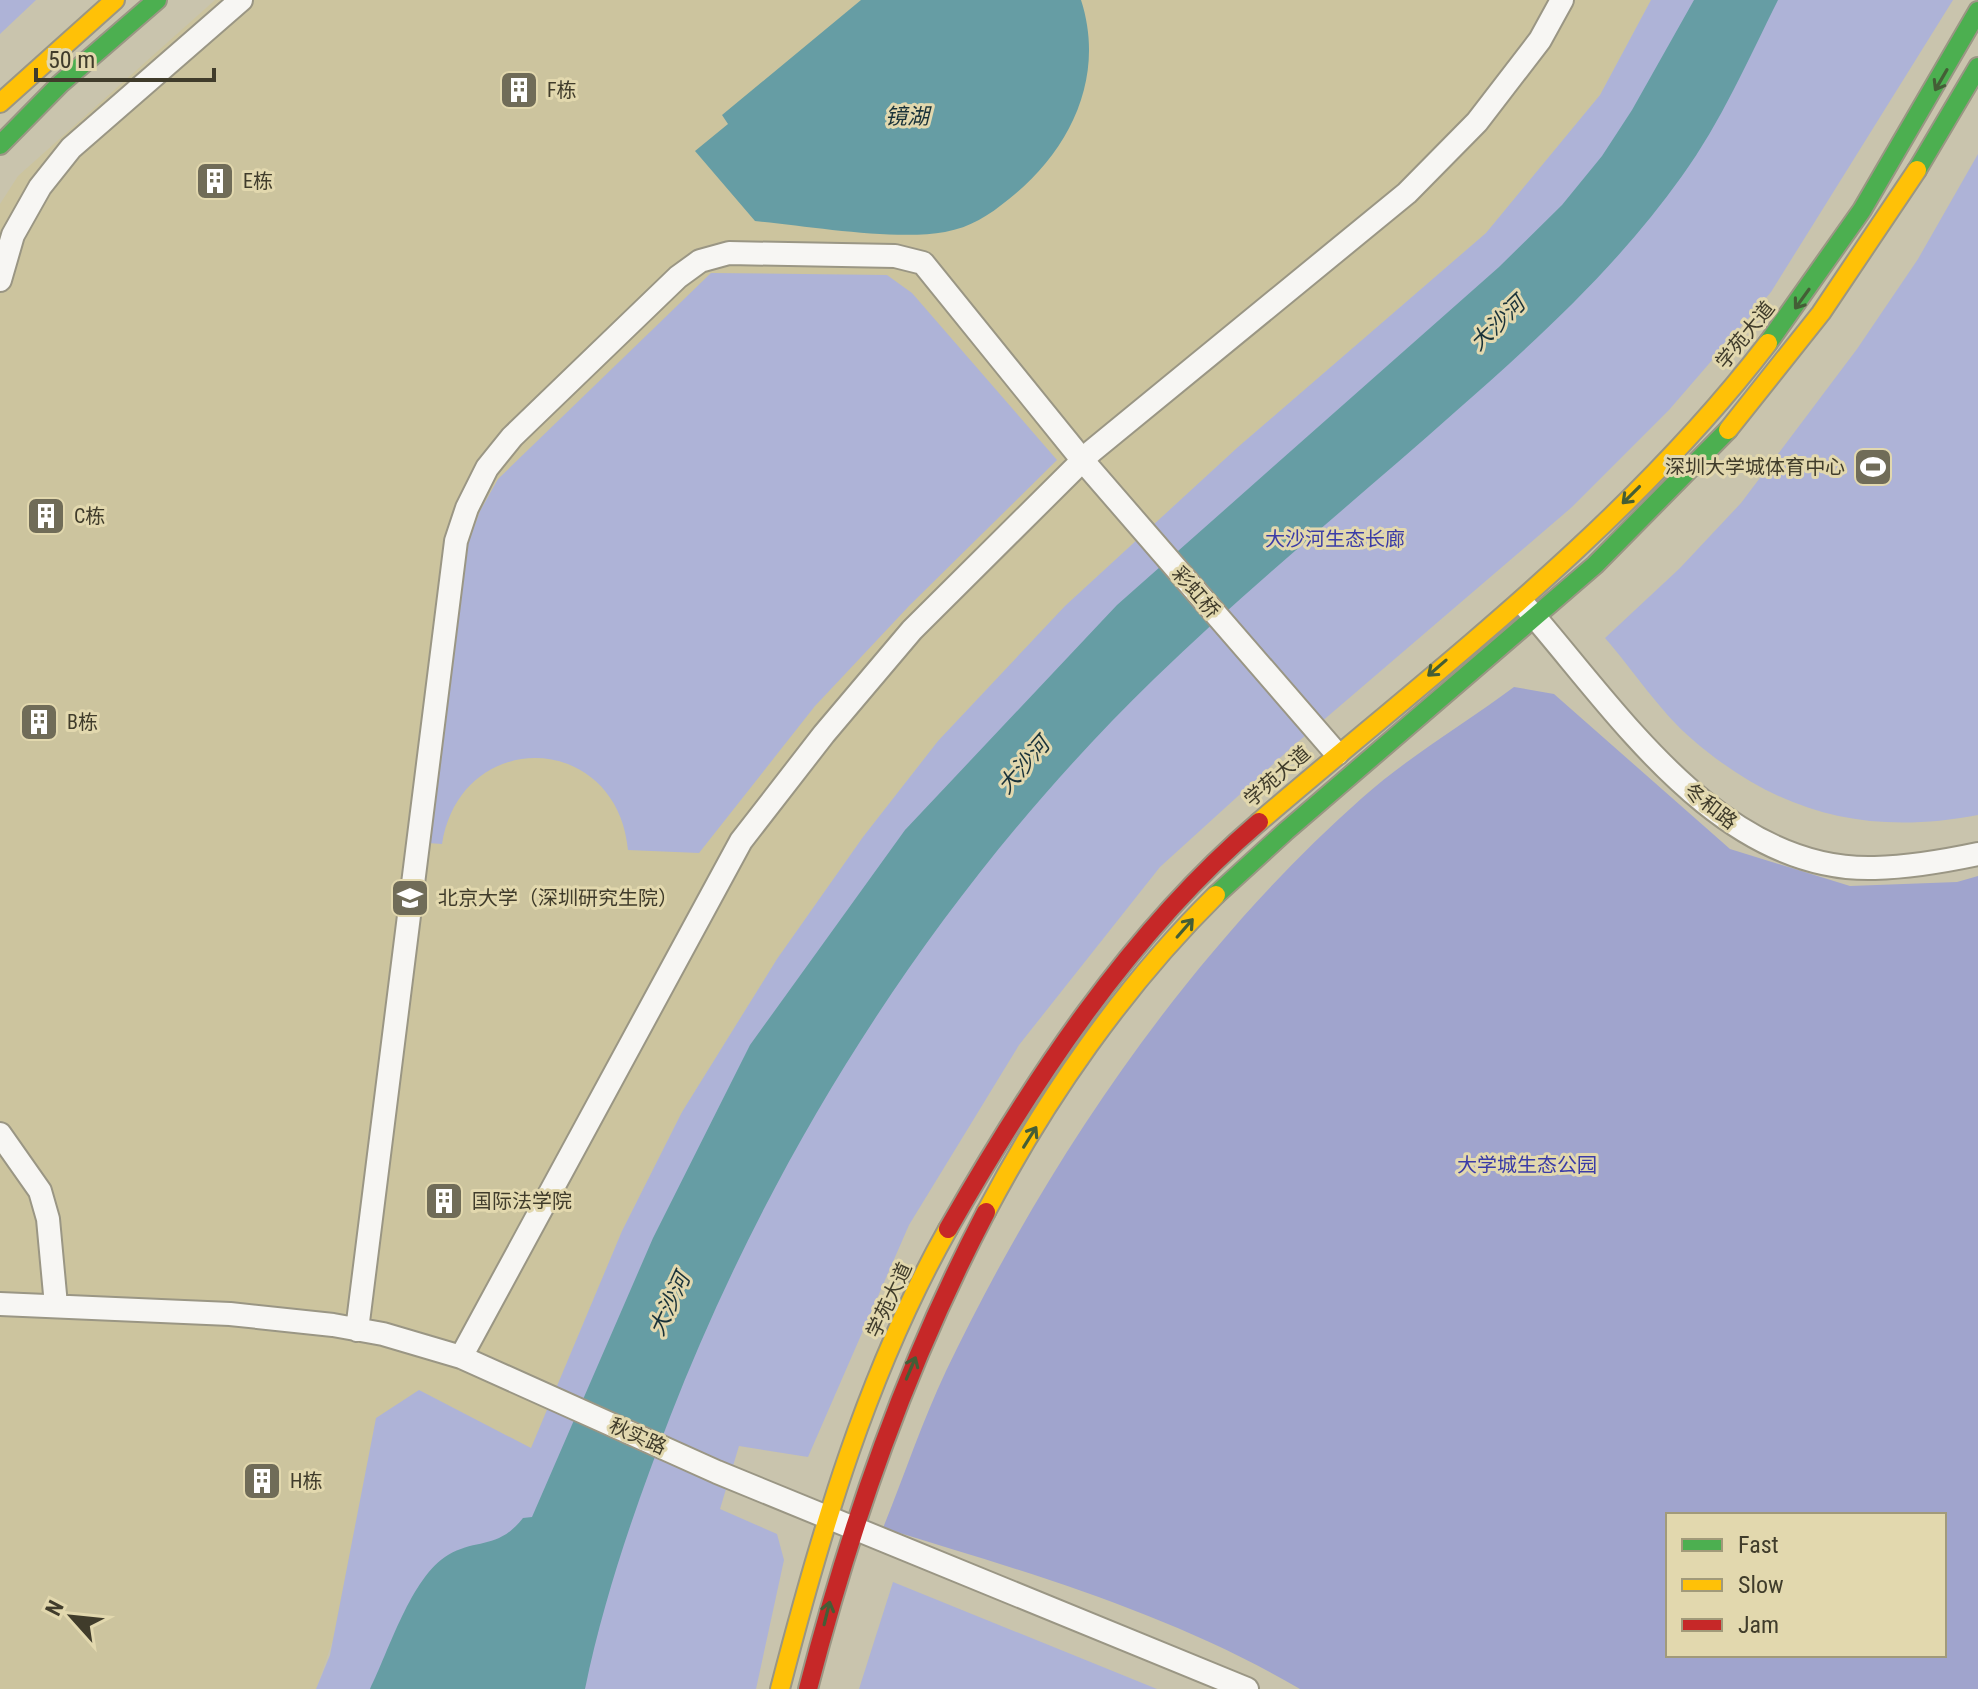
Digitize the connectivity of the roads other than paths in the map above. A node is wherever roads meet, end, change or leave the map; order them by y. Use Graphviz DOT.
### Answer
graph roads {
  1 [pos="115,0"];
  2 [pos="157,0"];
  3 [pos="241,0"];
  4 [pos="1562,0"];
  5 [pos="1978,11"];
  6 [pos="1978,67"];
  7 [pos="0,103"];
  8 [pos="0,145"];
  9 [pos="0,280"];
  10 [pos="1084,462"];
  11 [pos="1519,598"];
  12 [pos="1535,617"];
  13 [pos="1337,754"];
  14 [pos="1978,854"];
  15 [pos="0,1134"];
  16 [pos="0,1304"];
  17 [pos="56,1305"];
  18 [pos="357,1330"];
  19 [pos="461,1357"];
  20 [pos="827,1517"];
  21 [pos="852,1527"];
  22 [pos="780,1689"];
  23 [pos="808,1689"];
  24 [pos="1247,1689"];
  1 -- 7 [label="street"];
  2 -- 8 [label="street"];
  3 -- 9 [label="street"];
  4 -- 10 [label="street"];
  5 -- 11 [label="street, 学苑大道, one-way"];
  6 -- 12 [label="street"];
  10 -- 13 [label="street, 彩虹桥"];
  10 -- 18 [label="street, 彩虹桥"];
  10 -- 19 [label="street"];
  11 -- 12 [label="street, 冬和路"];
  11 -- 13 [label="street, 学苑大道, one-way"];
  12 -- 14 [label="street, 冬和路"];
  21 -- 12 [label="street, one-way"];
  13 -- 20 [label="street, 学苑大道"];
  15 -- 17 [label="street"];
  16 -- 17 [label="street, 秋实路"];
  17 -- 18 [label="street, 秋实路"];
  18 -- 19 [label="street, 秋实路"];
  19 -- 20 [label="street, 秋实路"];
  20 -- 21 [label="street, 秋实路"];
  20 -- 22 [label="street, 学苑大道"];
  23 -- 21 [label="street, one-way"];
  21 -- 24 [label="street, 秋实路"];
}
